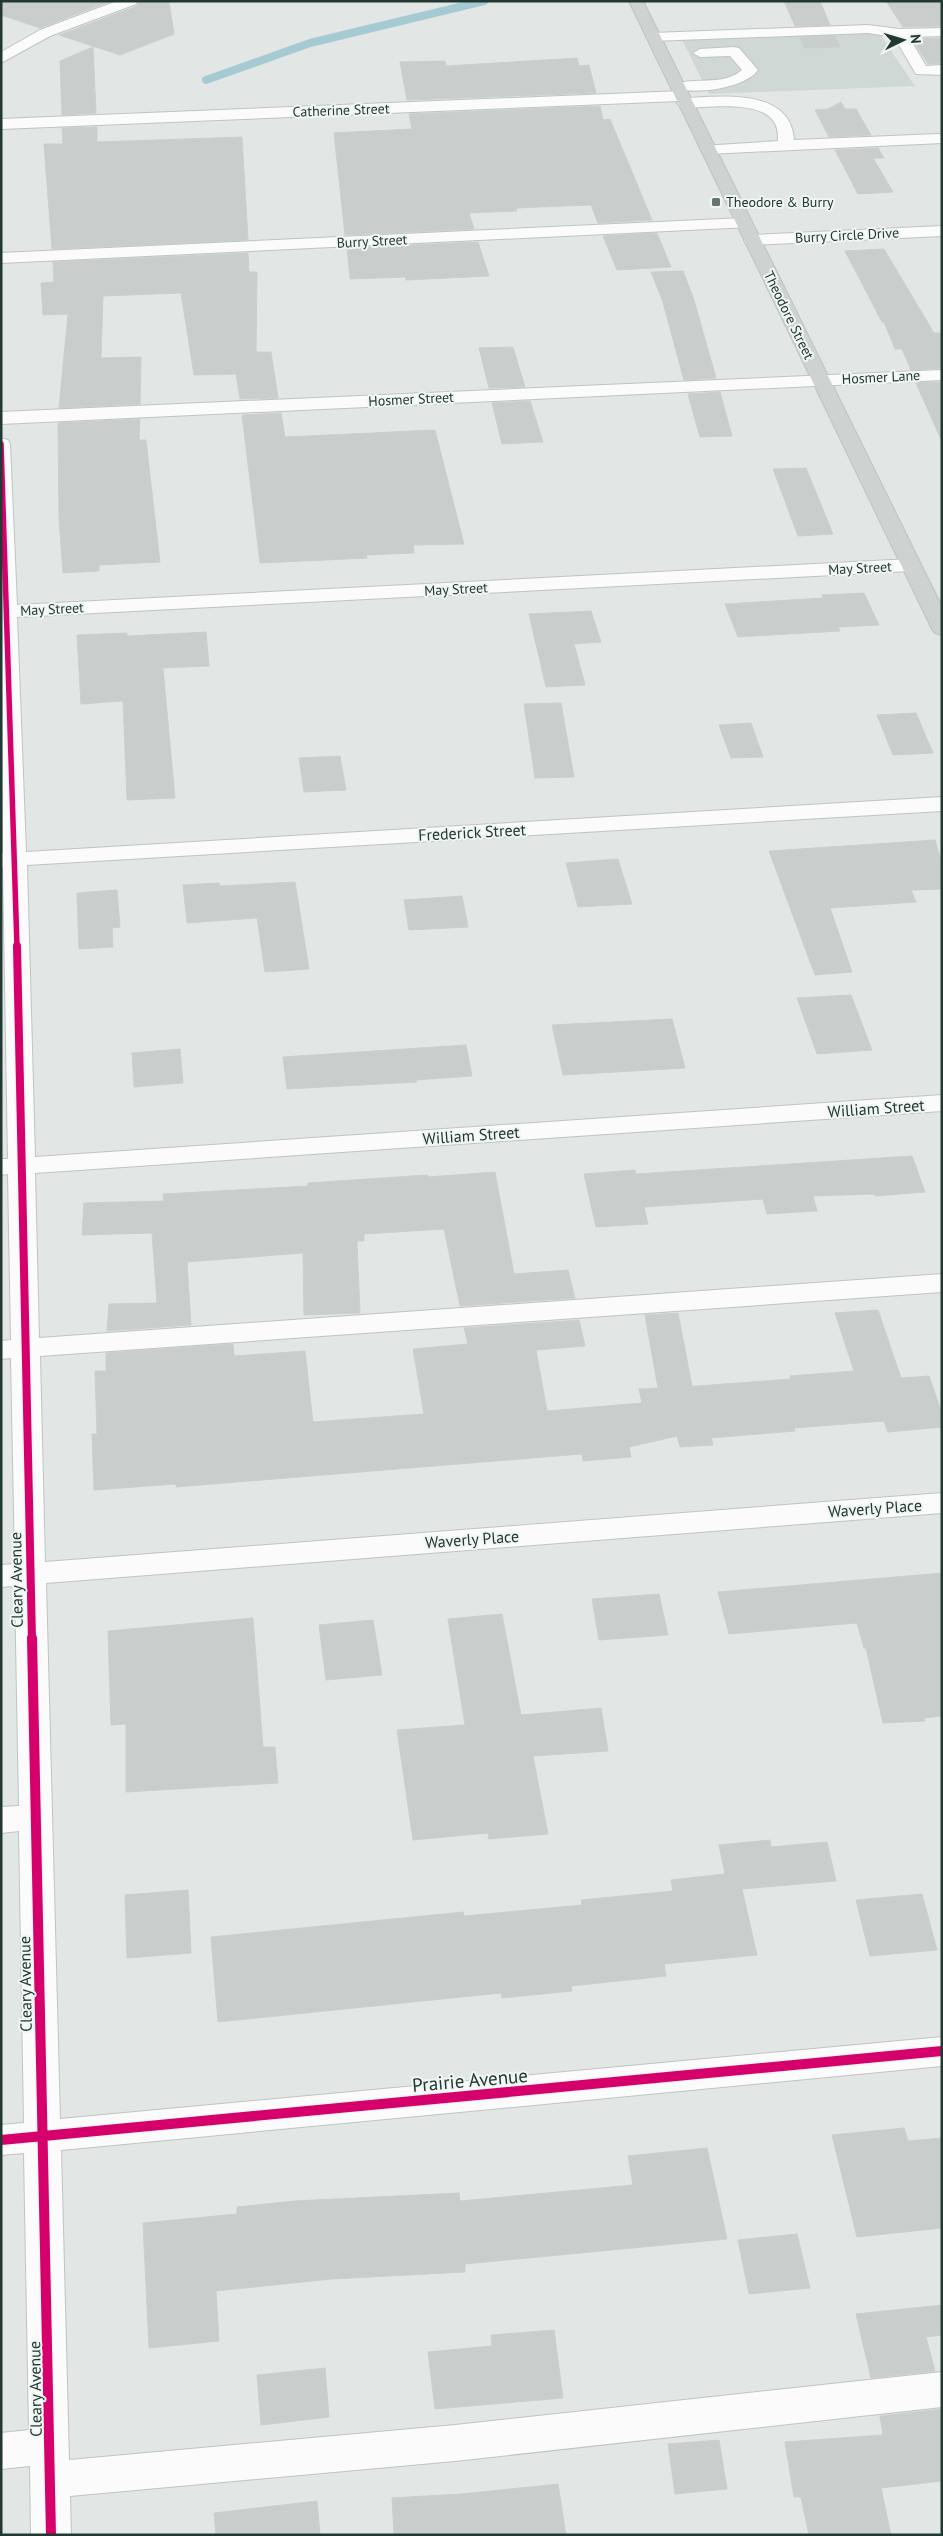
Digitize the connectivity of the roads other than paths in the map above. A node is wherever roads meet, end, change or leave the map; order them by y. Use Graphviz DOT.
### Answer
graph roads {
  1 [pos="131,1"];
  2 [pos="636,1"];
  3 [pos="942,32"];
  4 [pos="899,33"];
  5 [pos="653,37"];
  6 [pos="676,54"];
  7 [pos="1,59"];
  8 [pos="942,70"];
  9 [pos="681,95"];
  10 [pos="1,124"];
  11 [pos="939,139"];
  12 [pos="786,145"];
  13 [pos="708,149"];
  14 [pos="744,223"];
  15 [pos="942,231"];
  16 [pos="752,240"];
  17 [pos="1,258"];
  18 [pos="942,375"];
  19 [pos="820,380"];
  20 [pos="1,418"];
  21 [pos="1,444"];
  22 [pos="911,565"];
  23 [pos="4,612"];
  24 [pos="942,629"];
  25 [pos="942,804"];
  26 [pos="8,860"];
  27 [pos="9,997"];
  28 [pos="942,1103"];
  29 [pos="11,1166"];
  30 [pos="942,1283"];
  31 [pos="13,1350"];
  32 [pos="942,1502"];
  33 [pos="16,1575"];
  34 [pos="35,1817"];
  35 [pos="1,1820"];
  36 [pos="942,2051"];
  37 [pos="42,2137"];
  38 [pos="1,2140"];
  39 [pos="942,2389"];
  40 [pos="1,2451"];
  41 [pos="50,2463"];
  42 [pos="51,2535"];
  1 -- 7 [label="street"];
  2 -- 5 [label="main road, Theodore Street"];
  3 -- 4 [label="street"];
  4 -- 5 [label="street"];
  4 -- 8 [label="street"];
  5 -- 6 [label="main road, Theodore Street"];
  6 -- 9 [label="main road, Theodore Street"];
  6 -- 9 [label="street"];
  9 -- 10 [label="street, Catherine Street"];
  9 -- 12 [label="street"];
  9 -- 13 [label="main road, Theodore Street"];
  11 -- 12 [label="street"];
  12 -- 13 [label="street"];
  13 -- 14 [label="main road, Theodore Street"];
  14 -- 16 [label="main road, Theodore Street"];
  14 -- 17 [label="street, Burry Street"];
  15 -- 16 [label="street, Burry Circle Drive"];
  16 -- 19 [label="main road, Theodore Street"];
  18 -- 19 [label="street, Hosmer Lane"];
  19 -- 20 [label="street, Hosmer Street"];
  19 -- 22 [label="main road, Theodore Street"];
  21 -- 23 [label="street, Cleary Avenue"];
  22 -- 23 [label="street, May Street"];
  22 -- 24 [label="main road, Theodore Street"];
  23 -- 26 [label="street, Cleary Avenue"];
  25 -- 26 [label="street, Frederick Street"];
  26 -- 27 [label="street, Cleary Avenue"];
  27 -- 29 [label="street, Cleary Avenue"];
  28 -- 29 [label="street, William Street"];
  29 -- 31 [label="street, Cleary Avenue"];
  30 -- 31 [label="street"];
  31 -- 33 [label="street, Cleary Avenue"];
  32 -- 33 [label="street, Waverly Place"];
  33 -- 34 [label="street, Cleary Avenue"];
  34 -- 35 [label="street"];
  34 -- 37 [label="street, Cleary Avenue"];
  36 -- 37 [label="street, Prairie Avenue"];
  37 -- 38 [label="street, Prairie Avenue"];
  37 -- 41 [label="street, Cleary Avenue"];
  39 -- 41 [label="street"];
  40 -- 41 [label="street"];
  41 -- 42 [label="street, Cleary Avenue"];
}
